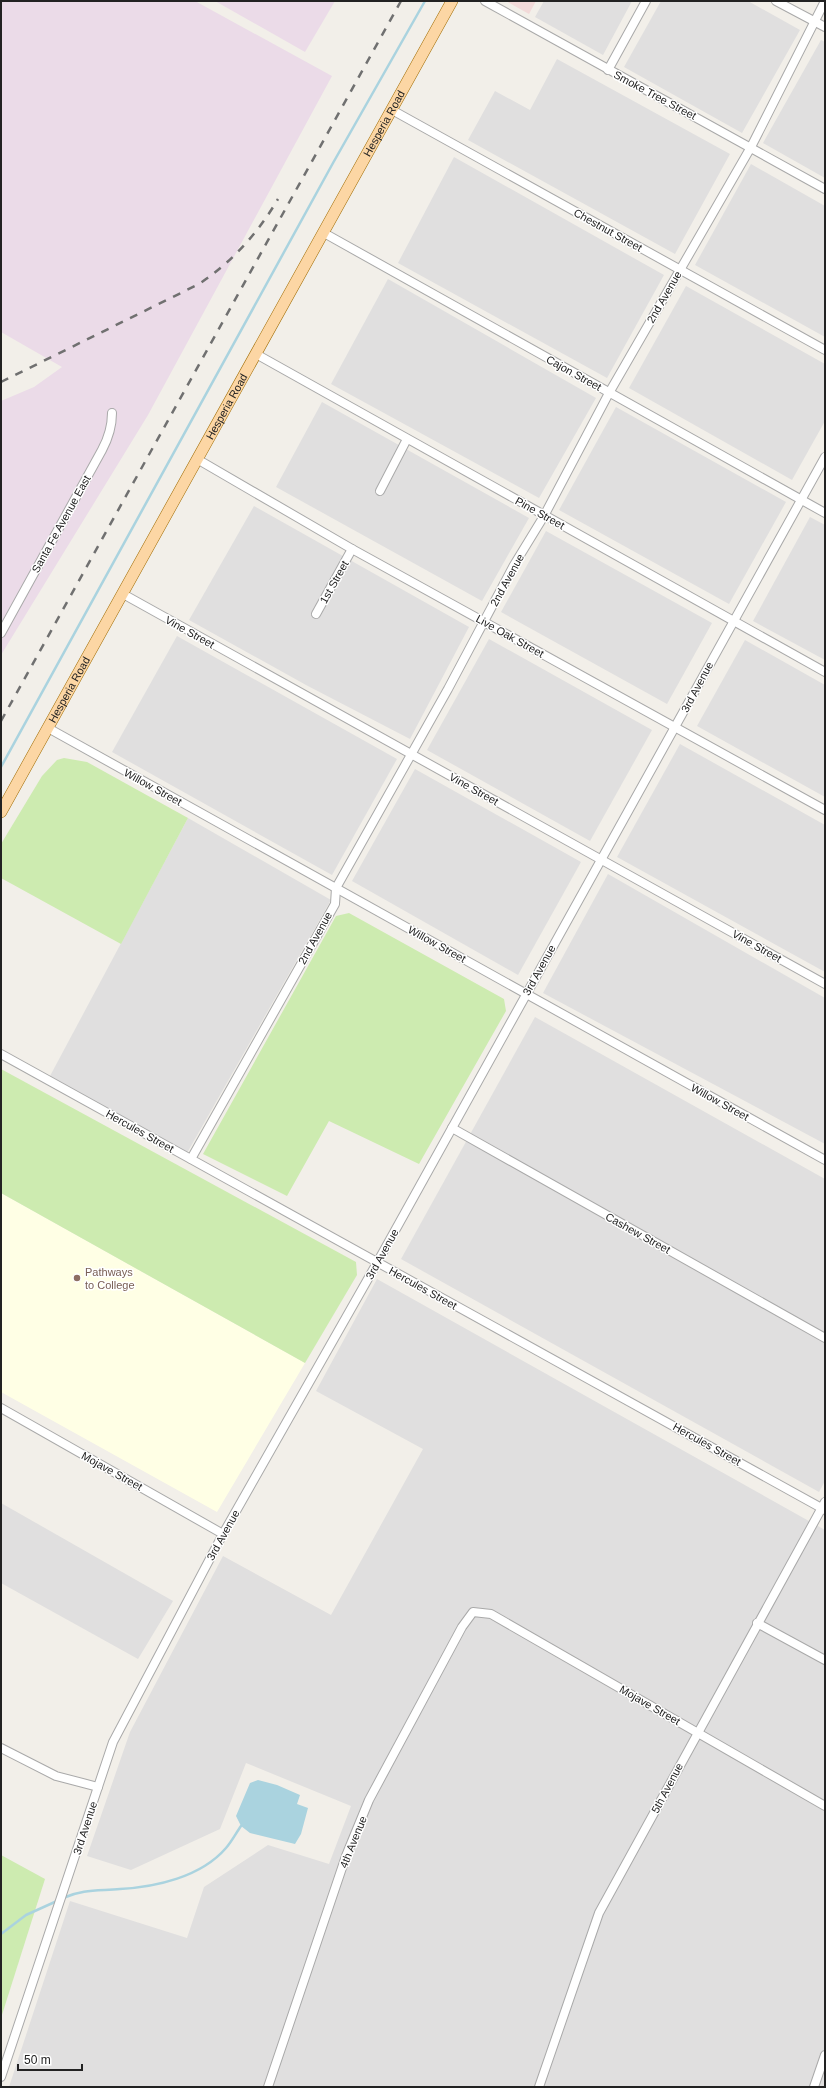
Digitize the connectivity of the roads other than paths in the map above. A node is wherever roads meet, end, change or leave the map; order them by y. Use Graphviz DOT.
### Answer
graph roads {
  1 [pos="452,1"];
  2 [pos="485,1"];
  3 [pos="646,1"];
  4 [pos="776,1"];
  5 [pos="825,1"];
  6 [pos="814,21"];
  7 [pos="825,27"];
  8 [pos="608,70"];
  9 [pos="392,110"];
  10 [pos="751,146"];
  11 [pos="825,189"];
  12 [pos="324,233"];
  13 [pos="680,270"];
  14 [pos="825,350"];
  15 [pos="256,354"];
  16 [pos="609,393"];
  17 [pos="112,413"];
  18 [pos="407,439"];
  19 [pos="825,457"];
  20 [pos="197,459"];
  21 [pos="380,491"];
  22 [pos="802,500"];
  23 [pos="825,513"];
  24 [pos="544,516"];
  25 [pos="352,549"];
  26 [pos="123,594"];
  27 [pos="316,614"];
  28 [pos="484,621"];
  29 [pos="733,621"];
  30 [pos="1,632"];
  31 [pos="825,672"];
  32 [pos="676,726"];
  33 [pos="48,728"];
  34 [pos="410,754"];
  35 [pos="825,810"];
  36 [pos="1,812"];
  37 [pos="601,860"];
  38 [pos="336,888"];
  39 [pos="825,984"];
  40 [pos="527,994"];
  41 [pos="1,1054"];
  42 [pos="452,1128"];
  43 [pos="191,1159"];
  44 [pos="825,1160"];
  45 [pos="377,1263"];
  46 [pos="825,1338"];
  47 [pos="1,1408"];
  48 [pos="824,1506"];
  49 [pos="223,1534"];
  50 [pos="473,1612"];
  51 [pos="757,1623"];
  52 [pos="825,1660"];
  53 [pos="698,1732"];
  54 [pos="1,1748"];
  55 [pos="98,1787"];
  56 [pos="825,1806"];
  57 [pos="825,2055"];
  58 [pos="1,2077"];
  59 [pos="268,2087"];
  60 [pos="539,2087"];
  61 [pos="814,2087"];
  1 -- 9 [label="main road, Hesperia Road"];
  2 -- 8 [label="street, Smoke Tree Street"];
  3 -- 8 [label="street"];
  4 -- 6 [label="street"];
  5 -- 6 [label="street, 2nd Avenue"];
  6 -- 7 [label="street"];
  6 -- 10 [label="street, 2nd Avenue"];
  8 -- 10 [label="street, Smoke Tree Street"];
  9 -- 12 [label="main road, Hesperia Road"];
  9 -- 13 [label="street, Chestnut Street"];
  10 -- 11 [label="street, Smoke Tree Street"];
  10 -- 13 [label="street, 2nd Avenue"];
  12 -- 15 [label="main road, Hesperia Road"];
  12 -- 16 [label="street, Cajon Street"];
  13 -- 14 [label="street, Chestnut Street"];
  13 -- 16 [label="street, 2nd Avenue"];
  15 -- 18 [label="street, Pine Street"];
  15 -- 20 [label="main road, Hesperia Road"];
  16 -- 22 [label="street, Cajon Street"];
  16 -- 24 [label="street, 2nd Avenue"];
  17 -- 30 [label="street, Santa Fe Avenue East"];
  18 -- 21 [label="street"];
  18 -- 24 [label="street, Pine Street"];
  19 -- 22 [label="street, 3rd Avenue"];
  20 -- 25 [label="street, Live Oak Street"];
  20 -- 26 [label="main road, Hesperia Road"];
  22 -- 23 [label="street, Cajon Street"];
  22 -- 29 [label="street, 3rd Avenue"];
  24 -- 28 [label="street, 2nd Avenue"];
  24 -- 29 [label="street, Pine Street"];
  25 -- 27 [label="street, 1st Street"];
  25 -- 28 [label="street, Live Oak Street"];
  26 -- 33 [label="main road, Hesperia Road"];
  26 -- 34 [label="street, Vine Street"];
  28 -- 32 [label="street, Live Oak Street"];
  28 -- 34 [label="street, 2nd Avenue"];
  29 -- 31 [label="street, Pine Street"];
  29 -- 32 [label="street, 3rd Avenue"];
  32 -- 35 [label="street, Live Oak Street"];
  32 -- 37 [label="street, 3rd Avenue"];
  33 -- 36 [label="main road, Hesperia Road"];
  33 -- 38 [label="street, Willow Street"];
  34 -- 37 [label="street, Vine Street"];
  34 -- 38 [label="street, 2nd Avenue"];
  37 -- 39 [label="street, Vine Street"];
  37 -- 40 [label="street, 3rd Avenue"];
  38 -- 40 [label="street, Willow Street"];
  38 -- 43 [label="street, 2nd Avenue"];
  40 -- 42 [label="street, 3rd Avenue"];
  40 -- 44 [label="street, Willow Street"];
  41 -- 43 [label="street, Hercules Street"];
  42 -- 45 [label="street, 3rd Avenue"];
  42 -- 46 [label="street, Cashew Street"];
  43 -- 45 [label="street, Hercules Street"];
  45 -- 48 [label="street, Hercules Street"];
  45 -- 49 [label="street, 3rd Avenue"];
  47 -- 49 [label="street, Mojave Street"];
  48 -- 51 [label="street, 5th Avenue"];
  49 -- 55 [label="street, 3rd Avenue"];
  50 -- 53 [label="street, Mojave Street"];
  50 -- 59 [label="street, 4th Avenue"];
  51 -- 52 [label="street"];
  51 -- 53 [label="street, 5th Avenue"];
  53 -- 56 [label="street, Mojave Street"];
  53 -- 60 [label="street, 5th Avenue"];
  54 -- 55 [label="street"];
  55 -- 58 [label="street, 3rd Avenue"];
  57 -- 61 [label="street"];
}
